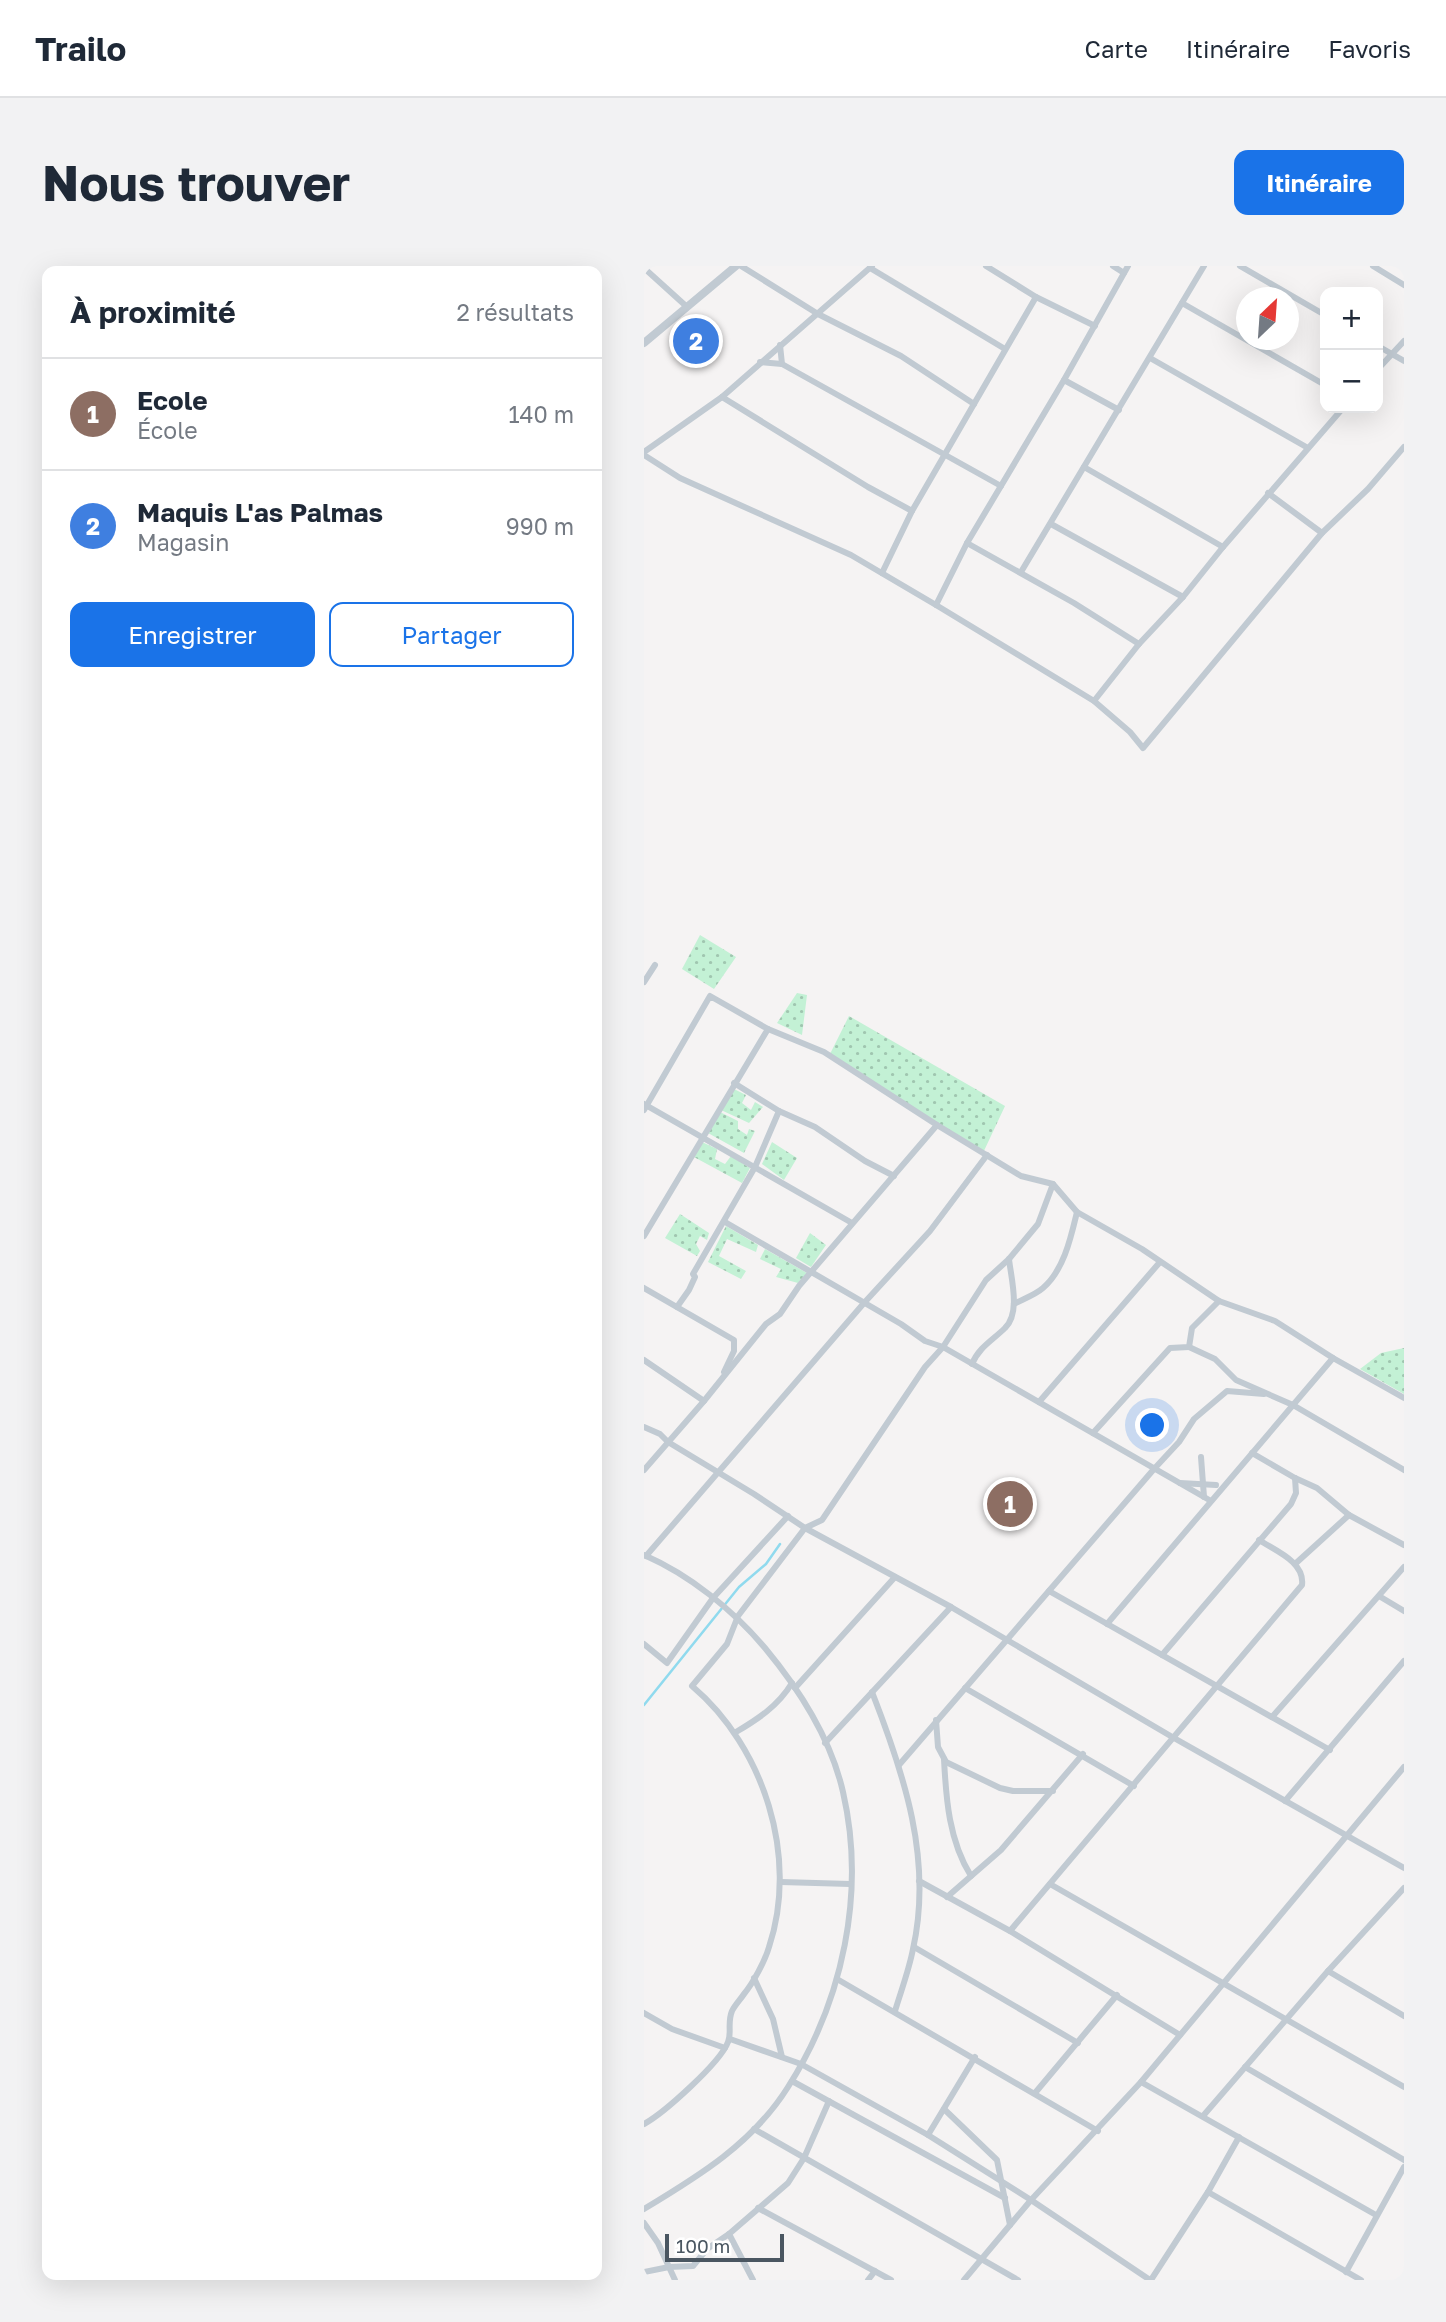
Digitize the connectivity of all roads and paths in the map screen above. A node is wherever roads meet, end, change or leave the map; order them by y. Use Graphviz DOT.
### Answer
graph roads {
  1 [pos="739,266"];
  2 [pos="986,266"];
  3 [pos="1113,266"];
  4 [pos="1204,266"];
  5 [pos="1240,266"];
  6 [pos="1373,266"];
  7 [pos="1384,266"];
  8 [pos="871,267"];
  9 [pos="644,268"];
  10 [pos="1126,269"];
  11 [pos="1387,274"];
  12 [pos="1404,285"];
  13 [pos="1036,297"];
  14 [pos="1182,303"];
  15 [pos="686,306"];
  16 [pos="1320,312"];
  17 [pos="818,314"];
  18 [pos="1095,326"];
  19 [pos="1404,341"];
  20 [pos="644,343"];
  21 [pos="780,345"];
  22 [pos="1005,349"];
  23 [pos="1383,349"];
  24 [pos="1391,354"];
  25 [pos="1150,358"];
  26 [pos="1404,361"];
  27 [pos="760,362"];
  28 [pos="1383,363"];
  29 [pos="782,364"];
  30 [pos="1064,380"];
  31 [pos="1320,382"];
  32 [pos="722,397"];
  33 [pos="974,404"];
  34 [pos="1119,410"];
  35 [pos="1339,413"];
  36 [pos="1404,447"];
  37 [pos="1308,448"];
  38 [pos="644,453"];
  39 [pos="944,455"];
  40 [pos="1084,467"];
  41 [pos="1001,486"];
  42 [pos="1268,493"];
  43 [pos="912,511"];
  44 [pos="1051,524"];
  45 [pos="1322,533"];
  46 [pos="967,543"];
  47 [pos="1223,547"];
  48 [pos="1021,572"];
  49 [pos="881,573"];
  50 [pos="1183,597"];
  51 [pos="936,605"];
  52 [pos="1139,644"];
  53 [pos="1094,701"];
  54 [pos="654,965"];
  55 [pos="644,982"];
  56 [pos="768,1029"];
  57 [pos="734,1083"];
  58 [pos="645,1107"];
  59 [pos="779,1111"];
  60 [pos="937,1125"];
  61 [pos="702,1137"];
  62 [pos="987,1155"];
  63 [pos="755,1167"];
  64 [pos="894,1176"];
  65 [pos="1053,1184"];
  66 [pos="1077,1212"];
  67 [pos="725,1222"];
  68 [pos="852,1223"];
  69 [pos="644,1236"];
  70 [pos="1009,1259"];
  71 [pos="1160,1262"];
  72 [pos="812,1272"];
  73 [pos="644,1288"];
  74 [pos="1219,1301"];
  75 [pos="864,1303"];
  76 [pos="1014,1304"];
  77 [pos="677,1307"];
  78 [pos="943,1347"];
  79 [pos="1189,1347"];
  80 [pos="1333,1358"];
  81 [pos="644,1360"];
  82 [pos="972,1364"];
  83 [pos="720,1381"];
  84 [pos="1264,1394"];
  85 [pos="1404,1398"];
  86 [pos="704,1401"];
  87 [pos="1040,1402"];
  88 [pos="1293,1405"];
  89 [pos="644,1427"];
  90 [pos="1093,1433"];
  91 [pos="668,1443"];
  92 [pos="1252,1453"];
  93 [pos="1201,1457"];
  94 [pos="1154,1469"];
  95 [pos="644,1470"];
  96 [pos="1404,1470"];
  97 [pos="718,1474"];
  98 [pos="1295,1478"];
  99 [pos="1178,1483"];
  100 [pos="1202,1485"];
  101 [pos="1216,1486"];
  102 [pos="1204,1497"];
  103 [pos="1211,1502"];
  104 [pos="1349,1515"];
  105 [pos="788,1516"];
  106 [pos="805,1528"];
  107 [pos="1259,1540"];
  108 [pos="1404,1545"];
  109 [pos="645,1555"];
  110 [pos="1296,1564"];
  111 [pos="1404,1567"];
  112 [pos="895,1577"];
  113 [pos="1049,1591"];
  114 [pos="1380,1596"];
  115 [pos="713,1598"];
  116 [pos="951,1607"];
  117 [pos="1404,1611"];
  118 [pos="738,1616"];
  119 [pos="1107,1624"];
  120 [pos="1007,1639"];
  121 [pos="644,1644"];
  122 [pos="1162,1655"];
  123 [pos="1404,1661"];
  124 [pos="794,1686"];
  125 [pos="1218,1687"];
  126 [pos="965,1688"];
  127 [pos="872,1692"];
  128 [pos="1272,1717"];
  129 [pos="936,1720"];
  130 [pos="736,1732"];
  131 [pos="1174,1738"];
  132 [pos="825,1743"];
  133 [pos="1330,1750"];
  134 [pos="1083,1754"];
  135 [pos="944,1759"];
  136 [pos="899,1765"];
  137 [pos="1404,1767"];
  138 [pos="1134,1786"];
  139 [pos="1053,1791"];
  140 [pos="1285,1801"];
  141 [pos="1345,1835"];
  142 [pos="1404,1868"];
  143 [pos="971,1876"];
  144 [pos="919,1881"];
  145 [pos="781,1882"];
  146 [pos="850,1884"];
  147 [pos="1050,1884"];
  148 [pos="1404,1888"];
  149 [pos="947,1897"];
  150 [pos="1010,1931"];
  151 [pos="914,1947"];
  152 [pos="1328,1971"];
  153 [pos="754,1978"];
  154 [pos="837,1979"];
  155 [pos="1223,1983"];
  156 [pos="1117,1995"];
  157 [pos="895,2011"];
  158 [pos="644,2013"];
  159 [pos="1404,2016"];
  160 [pos="1287,2020"];
  161 [pos="1180,2035"];
  162 [pos="730,2039"];
  163 [pos="1078,2043"];
  164 [pos="725,2048"];
  165 [pos="782,2057"];
  166 [pos="975,2057"];
  167 [pos="801,2064"];
  168 [pos="1245,2067"];
  169 [pos="792,2081"];
  170 [pos="1141,2082"];
  171 [pos="1404,2087"];
  172 [pos="1035,2093"];
  173 [pos="829,2101"];
  174 [pos="944,2109"];
  175 [pos="1203,2116"];
  176 [pos="644,2123"];
  177 [pos="754,2129"];
  178 [pos="1098,2131"];
  179 [pos="928,2135"];
  180 [pos="1239,2137"];
  181 [pos="804,2158"];
  182 [pos="1404,2160"];
  183 [pos="1404,2167"];
  184 [pos="1002,2182"];
  185 [pos="1208,2192"];
  186 [pos="1005,2199"];
  187 [pos="1031,2200"];
  188 [pos="758,2208"];
  189 [pos="644,2209"];
  190 [pos="1376,2214"];
  191 [pos="644,2223"];
  192 [pos="1010,2225"];
  193 [pos="729,2234"];
  194 [pos="982,2259"];
  195 [pos="669,2267"];
  196 [pos="875,2271"];
  197 [pos="644,2272"];
  198 [pos="1346,2272"];
  199 [pos="675,2280"];
  200 [pos="753,2280"];
  201 [pos="868,2280"];
  202 [pos="891,2280"];
  203 [pos="964,2280"];
  204 [pos="1018,2280"];
  205 [pos="1150,2280"];
  206 [pos="1361,2280"];
  1 -- 15 [label="street"];
  1 -- 17 [label="street"];
  2 -- 13 [label="street"];
  3 -- 10 [label="street"];
  4 -- 14 [label="street"];
  5 -- 16 [label="street"];
  6 -- 11 [label="street"];
  7 -- 11 [label="street"];
  8 -- 17 [label="street"];
  8 -- 22 [label="street"];
  9 -- 15 [label="street"];
  10 -- 18 [label="street"];
  11 -- 12 [label="street"];
  13 -- 18 [label="street"];
  13 -- 22 [label="street"];
  14 -- 25 [label="street"];
  14 -- 31 [label="street"];
  15 -- 20 [label="street"];
  17 -- 21 [label="street"];
  17 -- 33 [label="street"];
  18 -- 30 [label="street"];
  19 -- 24 [label="street"];
  21 -- 27 [label="street"];
  21 -- 29 [label="street"];
  22 -- 33 [label="street"];
  23 -- 24 [label="street"];
  24 -- 26 [label="street"];
  24 -- 28 [label="street"];
  25 -- 34 [label="street"];
  25 -- 37 [label="street"];
  27 -- 29 [label="street"];
  27 -- 32 [label="street"];
  29 -- 39 [label="street"];
  30 -- 34 [label="street"];
  30 -- 41 [label="street"];
  32 -- 38 [label="street"];
  32 -- 43 [label="street"];
  33 -- 39 [label="street"];
  34 -- 40 [label="street"];
  35 -- 37 [label="street"];
  36 -- 45 [label="street"];
  37 -- 42 [label="street"];
  38 -- 49 [label="street"];
  39 -- 41 [label="street"];
  39 -- 43 [label="street"];
  40 -- 44 [label="street"];
  40 -- 47 [label="street"];
  41 -- 46 [label="street"];
  42 -- 45 [label="street"];
  42 -- 47 [label="street"];
  43 -- 49 [label="street"];
  44 -- 48 [label="street"];
  44 -- 50 [label="street"];
  45 -- 53 [label="street"];
  46 -- 48 [label="street"];
  46 -- 51 [label="street"];
  47 -- 50 [label="street"];
  48 -- 52 [label="street"];
  49 -- 51 [label="street"];
  50 -- 52 [label="street"];
  51 -- 53 [label="street"];
  52 -- 53 [label="street"];
  54 -- 55 [label="street"];
  56 -- 57 [label="street"];
  56 -- 58 [label="street"];
  56 -- 60 [label="street"];
  57 -- 59 [label="street"];
  57 -- 61 [label="street"];
  58 -- 61 [label="street"];
  59 -- 63 [label="street"];
  59 -- 64 [label="street"];
  60 -- 62 [label="street"];
  60 -- 64 [label="street"];
  61 -- 63 [label="street"];
  61 -- 69 [label="street"];
  62 -- 65 [label="street"];
  62 -- 75 [label="street"];
  63 -- 67 [label="street"];
  63 -- 68 [label="street"];
  64 -- 68 [label="street"];
  65 -- 66 [label="street"];
  65 -- 70 [label="street"];
  66 -- 71 [label="street"];
  66 -- 76 [label="street"];
  67 -- 72 [label="street"];
  67 -- 77 [label="street"];
  68 -- 72 [label="street"];
  70 -- 76 [label="street"];
  70 -- 78 [label="street"];
  71 -- 74 [label="street"];
  71 -- 87 [label="street"];
  72 -- 75 [label="street"];
  72 -- 83 [label="street"];
  73 -- 77 [label="street"];
  74 -- 79 [label="street"];
  74 -- 80 [label="street"];
  75 -- 78 [label="street"];
  75 -- 97 [label="street"];
  76 -- 82 [label="street"];
  77 -- 83 [label="street"];
  78 -- 82 [label="street"];
  78 -- 106 [label="street"];
  79 -- 84 [label="street"];
  79 -- 90 [label="street"];
  80 -- 85 [label="street"];
  80 -- 88 [label="street"];
  81 -- 86 [label="street"];
  82 -- 87 [label="street"];
  83 -- 86 [label="street"];
  84 -- 88 [label="street"];
  84 -- 94 [label="street"];
  86 -- 91 [label="street"];
  87 -- 90 [label="street"];
  88 -- 92 [label="street"];
  88 -- 96 [label="street"];
  89 -- 91 [label="street"];
  90 -- 94 [label="street"];
  91 -- 95 [label="street"];
  91 -- 97 [label="street"];
  92 -- 98 [label="street"];
  92 -- 103 [label="street"];
  93 -- 100 [label="street"];
  94 -- 99 [label="street"];
  94 -- 113 [label="street"];
  97 -- 105 [label="street"];
  97 -- 109 [label="street"];
  98 -- 104 [label="street"];
  98 -- 107 [label="street"];
  99 -- 100 [label="street"];
  99 -- 102 [label="street"];
  100 -- 101 [label="street"];
  100 -- 102 [label="street"];
  102 -- 103 [label="street"];
  103 -- 119 [label="street"];
  104 -- 108 [label="street"];
  104 -- 110 [label="street"];
  105 -- 106 [label="street"];
  105 -- 115 [label="street"];
  106 -- 112 [label="street"];
  106 -- 118 [label="street"];
  107 -- 110 [label="street"];
  107 -- 122 [label="street"];
  109 -- 115 [label="street"];
  110 -- 125 [label="street"];
  111 -- 114 [label="street"];
  112 -- 116 [label="street"];
  112 -- 124 [label="street"];
  113 -- 119 [label="street"];
  113 -- 120 [label="street"];
  114 -- 117 [label="street"];
  114 -- 128 [label="street"];
  115 -- 118 [label="street"];
  115 -- 121 [label="street"];
  116 -- 120 [label="street"];
  116 -- 127 [label="street"];
  118 -- 124 [label="street"];
  118 -- 130 [label="street"];
  119 -- 122 [label="street"];
  120 -- 126 [label="street"];
  120 -- 131 [label="street"];
  122 -- 125 [label="street"];
  123 -- 133 [label="street"];
  124 -- 130 [label="street"];
  124 -- 132 [label="street"];
  125 -- 128 [label="street"];
  125 -- 131 [label="street"];
  126 -- 129 [label="street"];
  126 -- 134 [label="street"];
  127 -- 132 [label="street"];
  127 -- 136 [label="street"];
  128 -- 133 [label="street"];
  129 -- 135 [label="street"];
  129 -- 136 [label="street"];
  130 -- 145 [label="street"];
  131 -- 138 [label="street"];
  131 -- 140 [label="street"];
  132 -- 146 [label="street"];
  133 -- 140 [label="street"];
  134 -- 138 [label="street"];
  134 -- 139 [label="street"];
  135 -- 139 [label="street"];
  135 -- 143 [label="street"];
  136 -- 144 [label="street"];
  137 -- 141 [label="street"];
  138 -- 147 [label="street"];
  139 -- 143 [label="street"];
  140 -- 141 [label="street"];
  141 -- 142 [label="street"];
  141 -- 155 [label="street"];
  143 -- 149 [label="street"];
  144 -- 149 [label="street"];
  144 -- 151 [label="street"];
  145 -- 146 [label="street"];
  145 -- 153 [label="street"];
  146 -- 154 [label="street"];
  147 -- 150 [label="street"];
  147 -- 155 [label="street"];
  148 -- 152 [label="street"];
  149 -- 150 [label="street"];
  150 -- 156 [label="street"];
  151 -- 157 [label="street"];
  151 -- 163 [label="street"];
  152 -- 159 [label="street"];
  152 -- 160 [label="street"];
  153 -- 162 [label="street"];
  153 -- 165 [label="street"];
  154 -- 157 [label="street"];
  154 -- 167 [label="street"];
  155 -- 160 [label="street"];
  155 -- 161 [label="street"];
  156 -- 161 [label="street"];
  156 -- 163 [label="street"];
  157 -- 166 [label="street"];
  158 -- 164 [label="street"];
  160 -- 168 [label="street"];
  160 -- 171 [label="street"];
  161 -- 170 [label="street"];
  162 -- 164 [label="street"];
  162 -- 165 [label="street"];
  163 -- 172 [label="street"];
  164 -- 176 [label="street"];
  165 -- 167 [label="street"];
  166 -- 172 [label="street"];
  166 -- 174 [label="street"];
  167 -- 169 [label="street"];
  167 -- 179 [label="street"];
  168 -- 175 [label="street"];
  168 -- 182 [label="street"];
  169 -- 173 [label="street"];
  169 -- 177 [label="street"];
  170 -- 175 [label="street"];
  170 -- 178 [label="street"];
  172 -- 178 [label="street"];
  173 -- 181 [label="street"];
  173 -- 186 [label="street"];
  174 -- 179 [label="street"];
  174 -- 184 [label="street"];
  175 -- 180 [label="street"];
  177 -- 181 [label="street"];
  177 -- 189 [label="street"];
  178 -- 187 [label="street"];
  179 -- 184 [label="street"];
  180 -- 185 [label="street"];
  180 -- 190 [label="street"];
  181 -- 188 [label="street"];
  181 -- 194 [label="street"];
  183 -- 190 [label="street"];
  184 -- 186 [label="street"];
  184 -- 187 [label="street"];
  185 -- 198 [label="street"];
  185 -- 205 [label="street"];
  186 -- 192 [label="street"];
  187 -- 192 [label="street"];
  187 -- 205 [label="street"];
  188 -- 193 [label="street"];
  188 -- 196 [label="street"];
  190 -- 198 [label="street"];
  191 -- 195 [label="street"];
  192 -- 194 [label="street"];
  193 -- 195 [label="street"];
  193 -- 200 [label="street"];
  194 -- 203 [label="street"];
  194 -- 204 [label="street"];
  195 -- 197 [label="street"];
  195 -- 199 [label="street"];
  196 -- 201 [label="street"];
  196 -- 202 [label="street"];
  198 -- 206 [label="street"];
}
